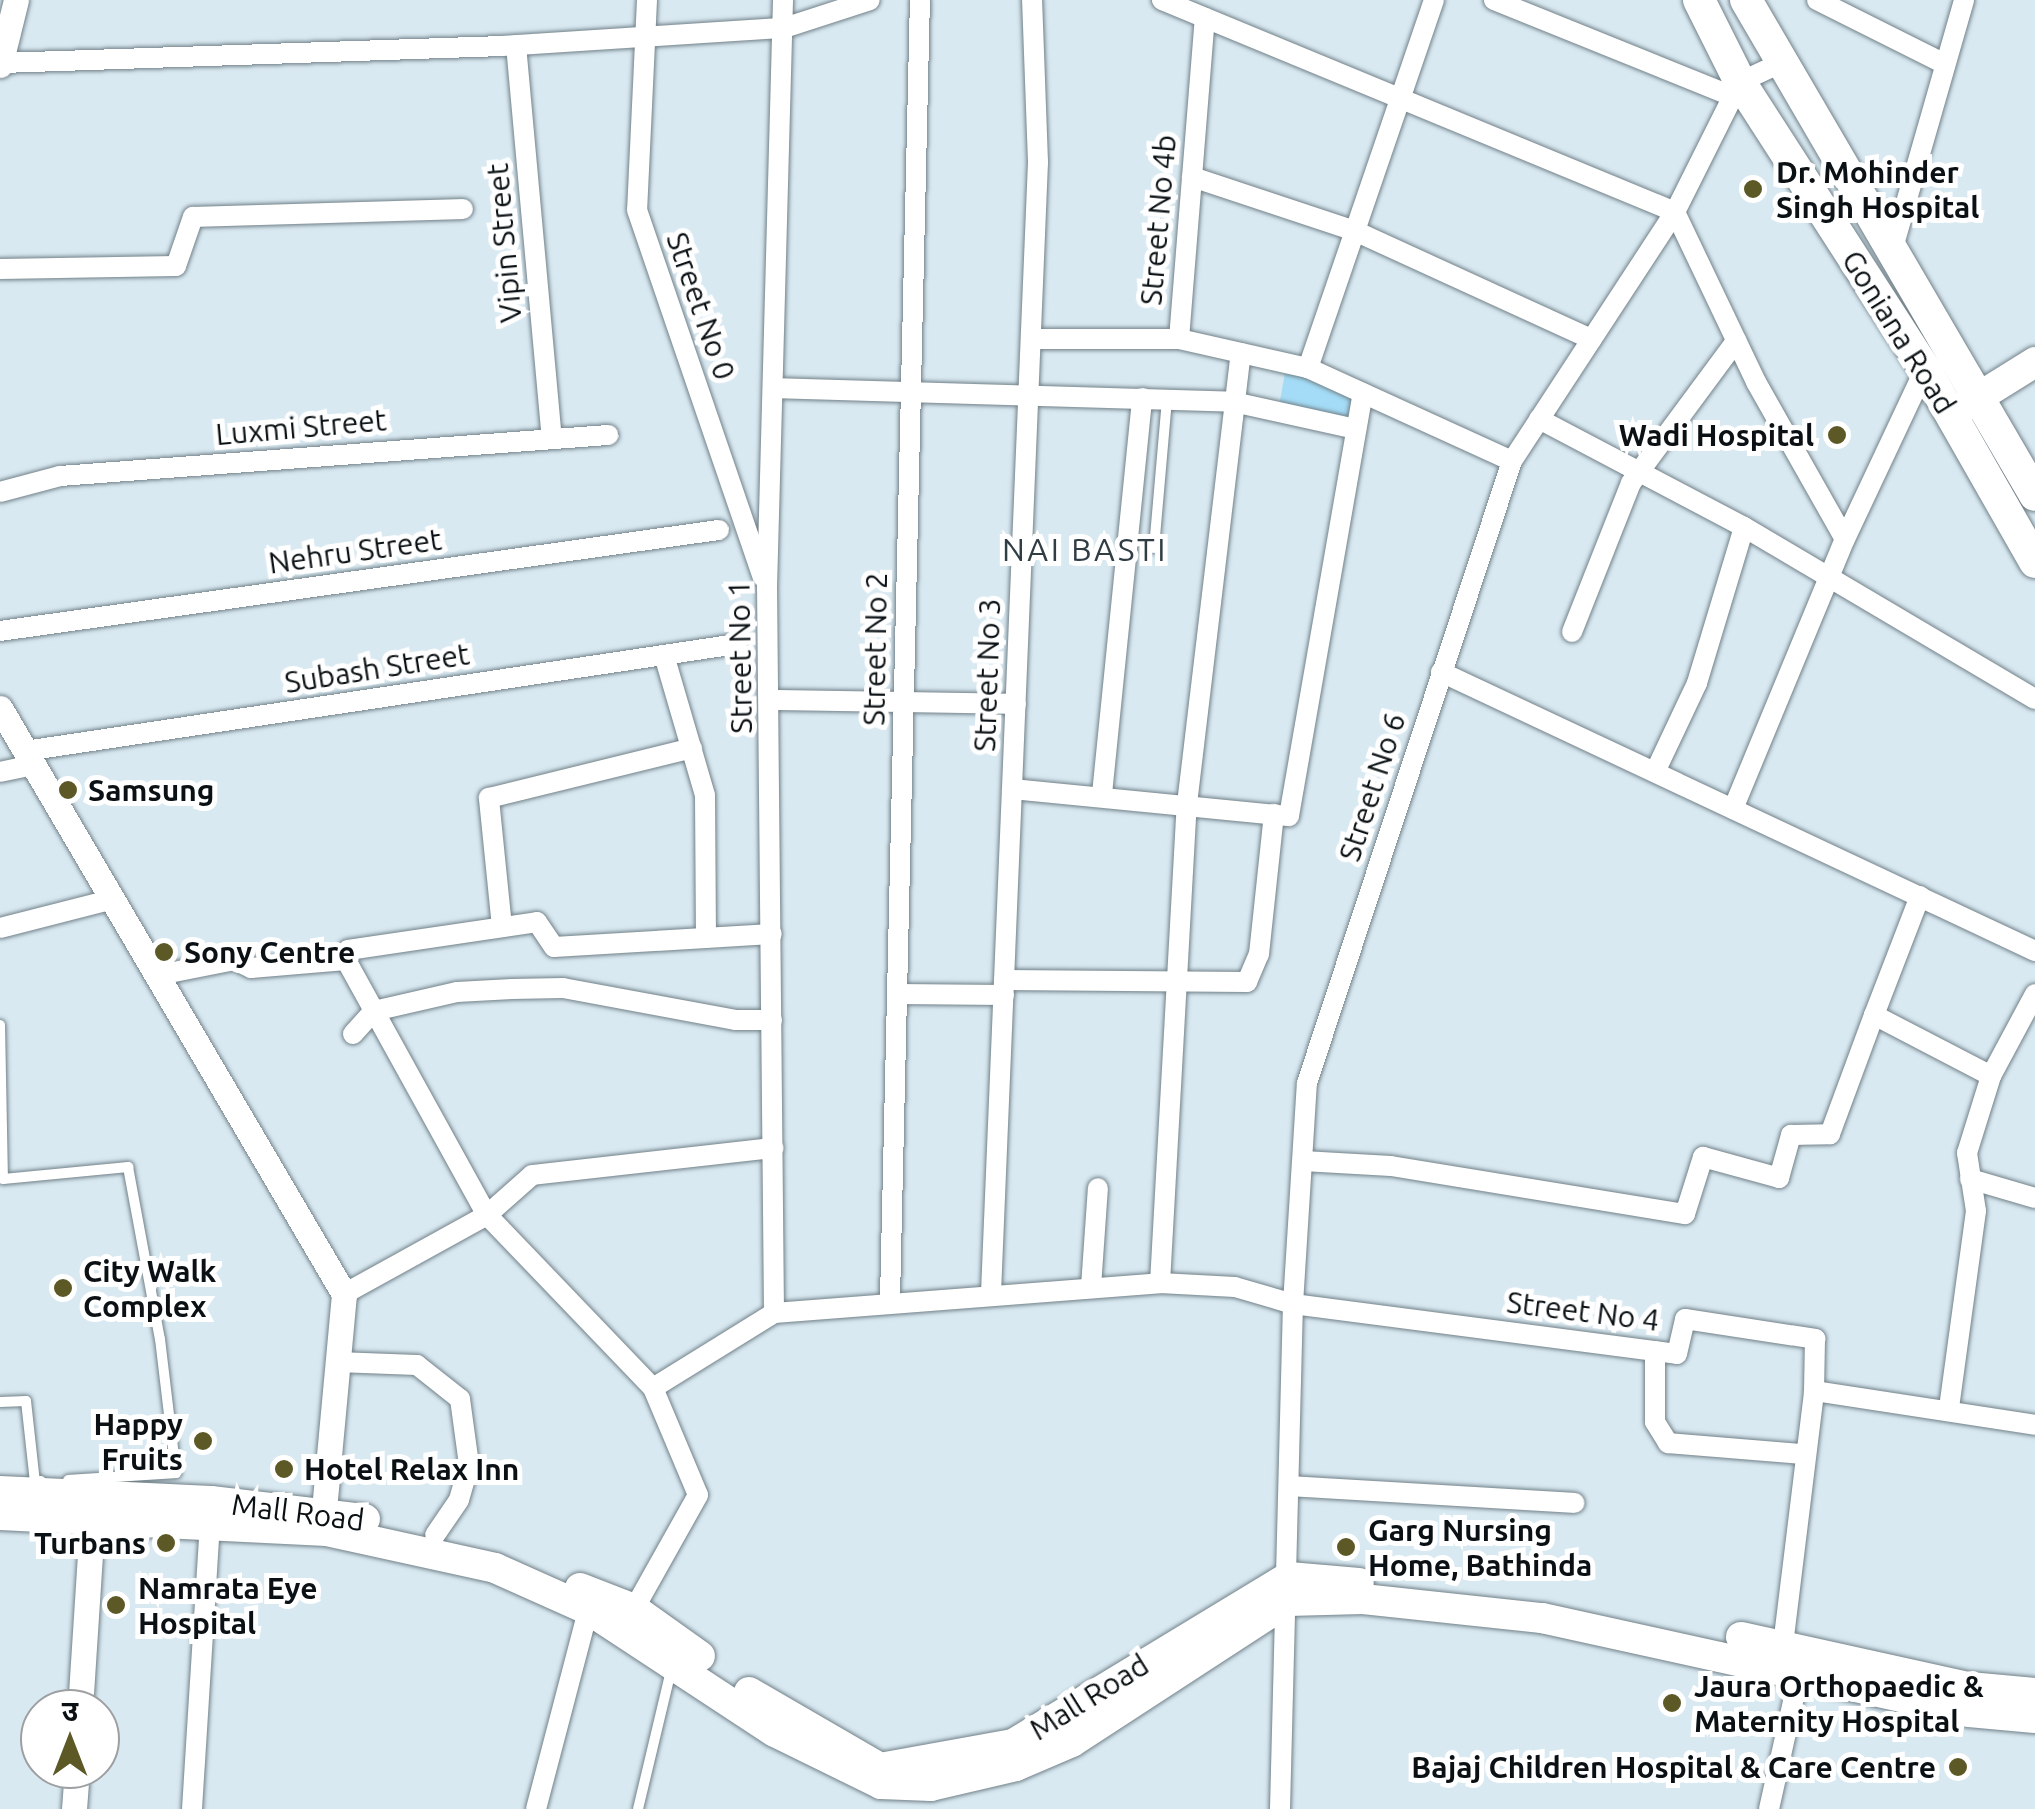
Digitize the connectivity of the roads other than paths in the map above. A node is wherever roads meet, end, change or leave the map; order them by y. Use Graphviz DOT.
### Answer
graph roads {
  1 [pos="16,0"];
  2 [pos="647,0"];
  3 [pos="783,0"];
  4 [pos="870,0"];
  5 [pos="920,0"];
  6 [pos="1032,0"];
  7 [pos="1434,0"];
  8 [pos="1494,0"];
  9 [pos="1700,0"];
  10 [pos="1746,0"];
  11 [pos="1817,0"];
  12 [pos="1964,0"];
  13 [pos="1162,1"];
  14 [pos="1204,18"];
  15 [pos="784,28"];
  16 [pos="643,34"];
  17 [pos="516,44"];
  18 [pos="1781,63"];
  19 [pos="0,64"];
  20 [pos="1945,64"];
  21 [pos="1738,90"];
  22 [pos="1401,96"];
  23 [pos="1192,178"];
  24 [pos="463,210"];
  25 [pos="1674,212"];
  26 [pos="1355,231"];
  27 [pos="1893,248"];
  28 [pos="0,269"];
  29 [pos="1031,339"];
  30 [pos="1179,339"];
  31 [pos="1591,340"];
  32 [pos="1736,341"];
  33 [pos="1241,353"];
  34 [pos="2035,362"];
  35 [pos="1308,368"];
  36 [pos="1925,369"];
  37 [pos="773,388"];
  38 [pos="911,392"];
  39 [pos="1363,393"];
  40 [pos="1028,395"];
  41 [pos="1978,396"];
  42 [pos="1142,398"];
  43 [pos="1167,398"];
  44 [pos="1233,402"];
  45 [pos="1951,415"];
  46 [pos="1539,419"];
  47 [pos="1356,429"];
  48 [pos="608,435"];
  49 [pos="552,437"];
  50 [pos="1512,461"];
  51 [pos="1638,471"];
  52 [pos="0,492"];
  53 [pos="2035,495"];
  54 [pos="1744,527"];
  55 [pos="719,530"];
  56 [pos="1845,539"];
  57 [pos="1154,548"];
  58 [pos="2035,562"];
  59 [pos="1833,580"];
  60 [pos="767,588"];
  61 [pos="0,631"];
  62 [pos="1572,632"];
  63 [pos="737,644"];
  64 [pos="664,655"];
  65 [pos="1441,672"];
  66 [pos="2035,699"];
  67 [pos="772,700"];
  68 [pos="904,702"];
  69 [pos="1016,704"];
  70 [pos="0,708"];
  71 [pos="692,748"];
  72 [pos="29,758"];
  73 [pos="0,772"];
  74 [pos="1656,772"];
  75 [pos="1012,789"];
  76 [pos="1102,794"];
  77 [pos="1186,804"];
  78 [pos="1733,809"];
  79 [pos="1274,814"];
  80 [pos="1920,896"];
  81 [pos="114,899"];
  82 [pos="0,928"];
  83 [pos="502,928"];
  84 [pos="772,934"];
  85 [pos="706,938"];
  86 [pos="2035,950"];
  87 [pos="346,960"];
  88 [pos="159,974"];
  89 [pos="1176,981"];
  90 [pos="1004,988"];
  91 [pos="897,994"];
  92 [pos="2035,994"];
  93 [pos="374,1011"];
  94 [pos="1874,1016"];
  95 [pos="772,1020"];
  96 [pos="0,1025"];
  97 [pos="352,1034"];
  98 [pos="1990,1076"];
  99 [pos="773,1148"];
  100 [pos="1302,1160"];
  101 [pos="1970,1179"];
  102 [pos="1098,1188"];
  103 [pos="2035,1198"];
  104 [pos="486,1215"];
  105 [pos="1160,1283"];
  106 [pos="1092,1287"];
  107 [pos="991,1293"];
  108 [pos="344,1294"];
  109 [pos="890,1299"];
  110 [pos="1293,1304"];
  111 [pos="774,1312"];
  112 [pos="1656,1351"];
  113 [pos="337,1362"];
  114 [pos="653,1388"];
  115 [pos="1814,1392"];
  116 [pos="0,1402"];
  117 [pos="1949,1408"];
  118 [pos="2035,1426"];
  119 [pos="1803,1454"];
  120 [pos="1290,1486"];
  121 [pos="0,1492"];
  122 [pos="92,1499"];
  123 [pos="1574,1503"];
  124 [pos="324,1510"];
  125 [pos="0,1515"];
  126 [pos="210,1522"];
  127 [pos="435,1535"];
  128 [pos="1288,1589"];
  129 [pos="591,1602"];
  130 [pos="634,1609"];
  131 [pos="676,1651"];
  132 [pos="1792,1657"];
  133 [pos="81,1689"];
  134 [pos="2035,1693"];
  135 [pos="2035,1718"];
  136 [pos="881,1787"];
  137 [pos="192,1809"];
  138 [pos="536,1809"];
  139 [pos="638,1809"];
  140 [pos="1280,1809"];
  141 [pos="1768,1809"];
  1 -- 19 [label="street"];
  2 -- 16 [label="street, Street No 0"];
  3 -- 15 [label="street, Street No 1"];
  4 -- 15 [label="street"];
  5 -- 38 [label="street, Street No 2"];
  6 -- 29 [label="street, Street No 3"];
  7 -- 22 [label="street"];
  8 -- 21 [label="street"];
  9 -- 21 [label="main road, Goniana Road"];
  10 -- 18 [label="main road"];
  11 -- 20 [label="street"];
  12 -- 20 [label="street"];
  13 -- 14 [label="street"];
  14 -- 22 [label="street"];
  14 -- 23 [label="street, Street No 4b"];
  15 -- 16 [label="street"];
  15 -- 37 [label="street, Street No 1"];
  16 -- 17 [label="street"];
  16 -- 60 [label="street, Street No 0"];
  17 -- 19 [label="street"];
  17 -- 49 [label="street, Vipin Street"];
  18 -- 21 [label="street"];
  18 -- 27 [label="main road"];
  20 -- 27 [label="street"];
  21 -- 25 [label="street, Street No 6"];
  21 -- 36 [label="main road, Goniana Road"];
  22 -- 25 [label="street"];
  22 -- 26 [label="street"];
  23 -- 26 [label="street"];
  23 -- 30 [label="street, Street No 4b"];
  24 -- 28 [label="street"];
  25 -- 31 [label="street, Street No 6"];
  25 -- 32 [label="street"];
  26 -- 31 [label="street"];
  26 -- 35 [label="street"];
  27 -- 41 [label="main road"];
  29 -- 30 [label="street, Street No 4b"];
  29 -- 40 [label="street, Street No 3"];
  30 -- 33 [label="street"];
  31 -- 46 [label="street, Street No 6"];
  32 -- 51 [label="street"];
  32 -- 56 [label="street"];
  33 -- 35 [label="street"];
  33 -- 44 [label="street"];
  34 -- 41 [label="main road"];
  35 -- 39 [label="street"];
  36 -- 45 [label="main road, Goniana Road"];
  36 -- 56 [label="street"];
  37 -- 38 [label="street"];
  37 -- 60 [label="street, Street No 1"];
  38 -- 40 [label="street"];
  38 -- 68 [label="street, Street No 2"];
  39 -- 47 [label="street"];
  39 -- 50 [label="street"];
  40 -- 42 [label="street"];
  40 -- 69 [label="street, Street No 3"];
  41 -- 45 [label="main road"];
  41 -- 53 [label="main road"];
  42 -- 43 [label="street"];
  42 -- 76 [label="street"];
  43 -- 44 [label="street"];
  43 -- 57 [label="lane"];
  44 -- 47 [label="street"];
  44 -- 77 [label="street"];
  45 -- 58 [label="main road, Goniana Road"];
  46 -- 50 [label="street, Street No 6"];
  46 -- 51 [label="street"];
  47 -- 79 [label="street"];
  48 -- 49 [label="street, Luxmi Street"];
  49 -- 52 [label="street, Luxmi Street"];
  50 -- 65 [label="street, Street No 6"];
  51 -- 54 [label="street"];
  51 -- 62 [label="street"];
  54 -- 59 [label="street"];
  54 -- 74 [label="street"];
  55 -- 61 [label="street, Nehru Street"];
  56 -- 59 [label="street"];
  59 -- 66 [label="street"];
  59 -- 78 [label="street"];
  60 -- 67 [label="street, Street No 1"];
  63 -- 64 [label="street, Subash Street"];
  64 -- 71 [label="street"];
  64 -- 72 [label="street, Subash Street"];
  65 -- 74 [label="street"];
  65 -- 100 [label="street, Street No 6"];
  67 -- 68 [label="street"];
  67 -- 84 [label="street, Street No 1"];
  68 -- 69 [label="street"];
  68 -- 91 [label="street, Street No 2"];
  69 -- 75 [label="street, Street No 3"];
  70 -- 72 [label="street"];
  71 -- 83 [label="street"];
  71 -- 85 [label="street"];
  72 -- 73 [label="street, Subash Street"];
  72 -- 81 [label="street"];
  74 -- 78 [label="street"];
  75 -- 76 [label="street"];
  75 -- 90 [label="street, Street No 3"];
  76 -- 77 [label="street"];
  77 -- 79 [label="street"];
  77 -- 89 [label="street"];
  78 -- 80 [label="street"];
  79 -- 89 [label="street"];
  80 -- 86 [label="street"];
  80 -- 94 [label="street"];
  81 -- 82 [label="street"];
  81 -- 88 [label="street"];
  83 -- 85 [label="street"];
  83 -- 87 [label="street"];
  84 -- 85 [label="street"];
  84 -- 95 [label="street, Street No 1"];
  87 -- 88 [label="street"];
  87 -- 93 [label="street"];
  88 -- 108 [label="street"];
  89 -- 90 [label="street"];
  89 -- 105 [label="street"];
  90 -- 91 [label="street"];
  90 -- 107 [label="street, Street No 3"];
  91 -- 109 [label="street, Street No 2"];
  92 -- 98 [label="street"];
  93 -- 95 [label="street"];
  93 -- 97 [label="street"];
  93 -- 104 [label="street"];
  94 -- 98 [label="street"];
  94 -- 100 [label="street"];
  95 -- 99 [label="street, Street No 1"];
  96 -- 122 [label="lane"];
  98 -- 101 [label="street"];
  99 -- 104 [label="street"];
  99 -- 111 [label="street, Street No 1"];
  100 -- 110 [label="street, Street No 6"];
  101 -- 103 [label="street"];
  101 -- 117 [label="street"];
  102 -- 106 [label="street"];
  104 -- 108 [label="street"];
  104 -- 114 [label="street"];
  105 -- 106 [label="street, Street No 4"];
  105 -- 110 [label="street, Street No 4"];
  106 -- 107 [label="street, Street No 4"];
  107 -- 109 [label="street, Street No 4"];
  108 -- 113 [label="street"];
  109 -- 111 [label="street, Street No 4"];
  110 -- 112 [label="street, Street No 4"];
  110 -- 120 [label="street, Street No 6"];
  111 -- 114 [label="street, Street No 4"];
  112 -- 115 [label="street, Street No 4"];
  112 -- 119 [label="street"];
  113 -- 124 [label="street"];
  113 -- 127 [label="street"];
  114 -- 130 [label="street"];
  115 -- 117 [label="street"];
  115 -- 119 [label="street"];
  116 -- 122 [label="lane"];
  117 -- 118 [label="street"];
  119 -- 132 [label="street"];
  120 -- 123 [label="street"];
  120 -- 128 [label="street, Street No 6"];
  121 -- 122 [label="main road, Mall Road"];
  122 -- 124 [label="main road, Mall Road"];
  122 -- 125 [label="main road"];
  122 -- 126 [label="main road"];
  122 -- 133 [label="street"];
  124 -- 127 [label="main road, Mall Road"];
  126 -- 129 [label="main road"];
  126 -- 137 [label="street"];
  127 -- 129 [label="main road, Mall Road"];
  128 -- 132 [label="main road"];
  128 -- 136 [label="main road, Mall Road"];
  128 -- 140 [label="street, Street No 6"];
  129 -- 130 [label="main road, Mall Road"];
  129 -- 131 [label="main road"];
  129 -- 138 [label="street"];
  130 -- 131 [label="main road, Mall Road"];
  131 -- 136 [label="main road, Mall Road"];
  131 -- 139 [label="lane"];
  132 -- 134 [label="main road"];
  132 -- 135 [label="main road"];
  132 -- 141 [label="street"];
}
